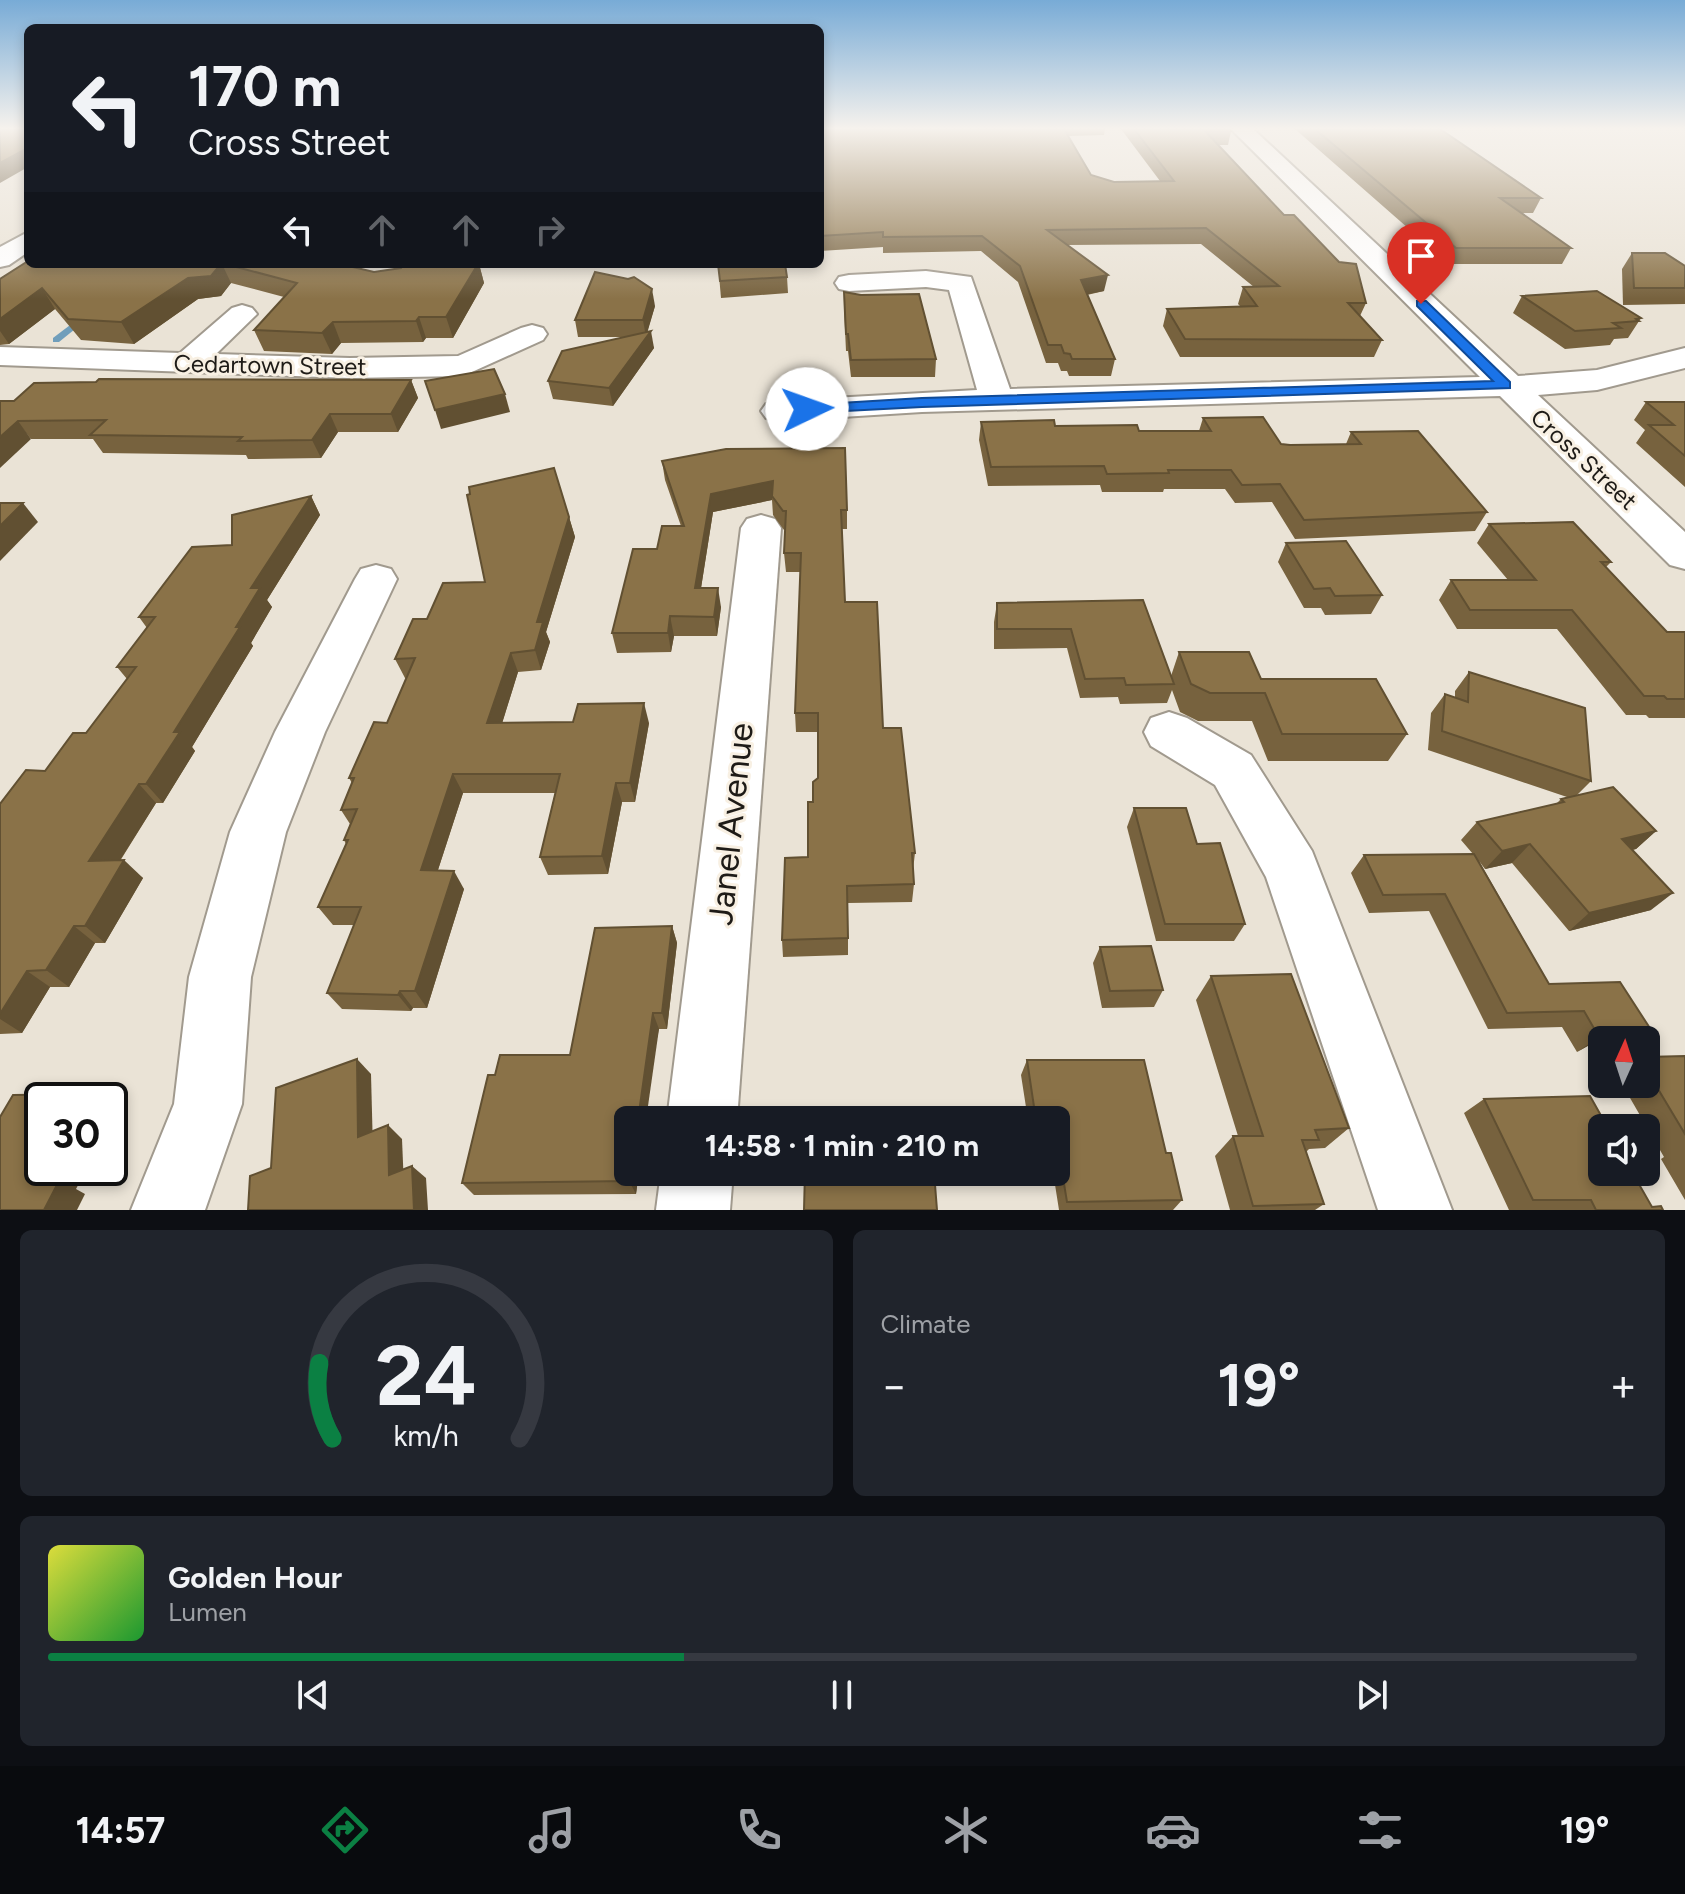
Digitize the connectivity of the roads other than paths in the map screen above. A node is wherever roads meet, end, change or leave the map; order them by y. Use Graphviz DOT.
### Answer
graph roads {
  1 [pos="1299,185"];
  2 [pos="24,243"];
  3 [pos="0,259"];
  4 [pos="849,283"];
  5 [pos="242,314"];
  6 [pos="532,334"];
  7 [pos="0,356"];
  8 [pos="1685,358"];
  9 [pos="186,364"];
  10 [pos="1505,385"];
  11 [pos="997,400"];
  12 [pos="778,411"];
  13 [pos="761,528"];
  14 [pos="1685,555"];
  15 [pos="376,579"];
  16 [pos="1169,732"];
  17 [pos="703,1106"];
  18 [pos="696,1186"];
  19 [pos="168,1210"];
  20 [pos="693,1210"];
  21 [pos="1415,1210"];
  1 -- 10 [label="street, Cross Street"];
  2 -- 3 [label="street"];
  4 -- 11 [label="street"];
  5 -- 9 [label="street"];
  6 -- 9 [label="street, Cedartown Street"];
  7 -- 9 [label="street, Cedartown Street"];
  8 -- 10 [label="street"];
  10 -- 11 [label="street"];
  10 -- 14 [label="street, Cross Street"];
  11 -- 12 [label="street"];
  13 -- 17 [label="street, Janel Avenue"];
  15 -- 19 [label="street"];
  16 -- 21 [label="street"];
  18 -- 20 [label="street"];
}
